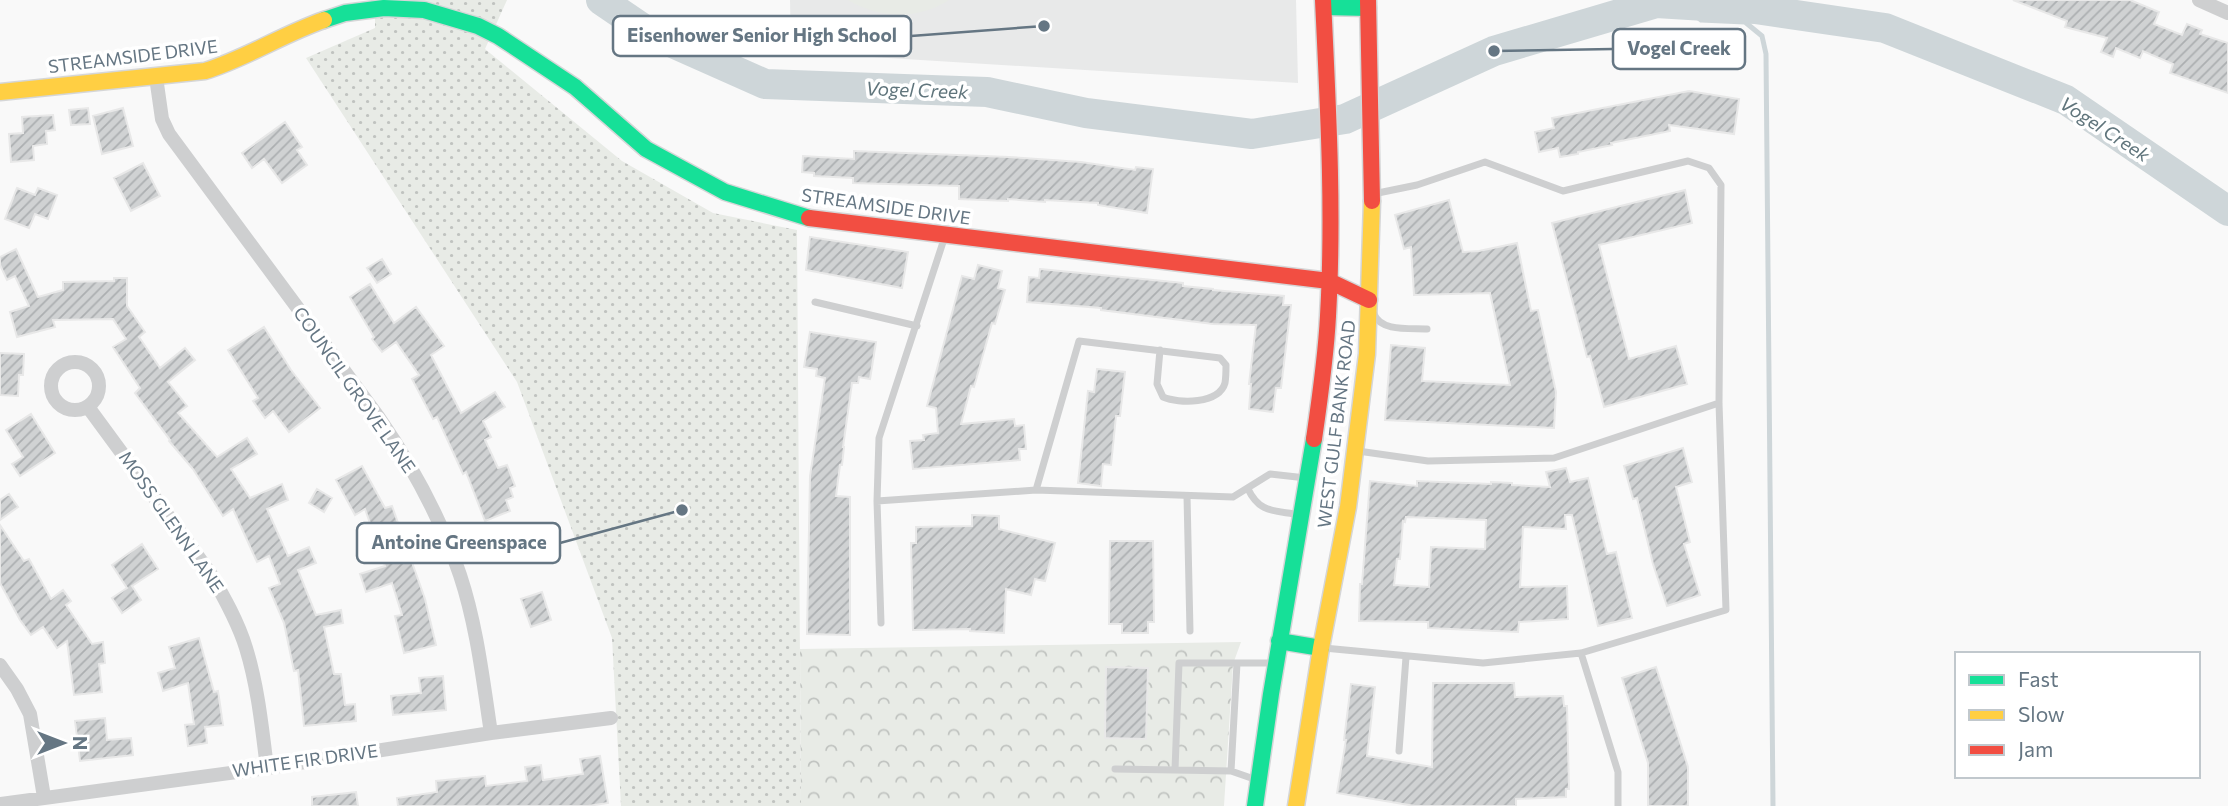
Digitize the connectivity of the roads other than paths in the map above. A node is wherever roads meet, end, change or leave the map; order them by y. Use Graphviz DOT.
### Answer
graph roads {
  1 [pos="2199,0"];
  2 [pos="1324,3"];
  3 [pos="1368,4"];
  4 [pos="2228,13"];
  5 [pos="156,76"];
  6 [pos="0,92"];
  7 [pos="1372,194"];
  8 [pos="945,235"];
  9 [pos="1329,281"];
  10 [pos="1369,300"];
  11 [pos="815,302"];
  12 [pos="917,326"];
  13 [pos="1427,329"];
  14 [pos="1160,350"];
  15 [pos="1718,402"];
  16 [pos="88,407"];
  17 [pos="1356,450"];
  18 [pos="1308,478"];
  19 [pos="1248,489"];
  20 [pos="1036,490"];
  21 [pos="1187,496"];
  22 [pos="877,501"];
  23 [pos="1301,516"];
  24 [pos="881,623"];
  25 [pos="1190,631"];
  26 [pos="1279,641"];
  27 [pos="1321,648"];
  28 [pos="1581,653"];
  29 [pos="1406,657"];
  30 [pos="1237,663"];
  31 [pos="1275,663"];
  32 [pos="0,665"];
  33 [pos="611,718"];
  34 [pos="491,733"];
  35 [pos="1399,751"];
  36 [pos="267,768"];
  37 [pos="1115,769"];
  38 [pos="1175,770"];
  39 [pos="1231,772"];
  40 [pos="1258,780"];
  41 [pos="44,797"];
  42 [pos="0,804"];
  43 [pos="1255,806"];
  44 [pos="1296,806"];
  45 [pos="1618,806"];
  1 -- 4 [label="street"];
  2 -- 3 [label="main road"];
  2 -- 9 [label="main road, WEST GULF BANK ROAD"];
  3 -- 7 [label="main road, WEST GULF BANK ROAD"];
  5 -- 6 [label="main road, STREAMSIDE DRIVE"];
  5 -- 8 [label="main road, STREAMSIDE DRIVE"];
  5 -- 34 [label="street, COUNCIL GROVE LANE"];
  7 -- 10 [label="main road, WEST GULF BANK ROAD"];
  7 -- 15 [label="lane"];
  8 -- 9 [label="main road, STREAMSIDE DRIVE"];
  8 -- 12 [label="lane"];
  9 -- 10 [label="main road, STREAMSIDE DRIVE"];
  9 -- 18 [label="main road, WEST GULF BANK ROAD"];
  10 -- 13 [label="lane"];
  10 -- 17 [label="main road, WEST GULF BANK ROAD"];
  11 -- 12 [label="lane"];
  12 -- 22 [label="lane"];
  14 -- 14 [label="lane"];
  14 -- 20 [label="lane"];
  15 -- 17 [label="lane"];
  15 -- 28 [label="lane"];
  16 -- 36 [label="street, MOSS GLENN LANE"];
  17 -- 27 [label="main road, WEST GULF BANK ROAD"];
  18 -- 19 [label="lane"];
  18 -- 23 [label="main road, WEST GULF BANK ROAD"];
  19 -- 21 [label="lane"];
  19 -- 23 [label="lane"];
  20 -- 21 [label="lane"];
  20 -- 22 [label="lane"];
  21 -- 25 [label="lane"];
  22 -- 24 [label="lane"];
  23 -- 26 [label="main road, WEST GULF BANK ROAD"];
  26 -- 27 [label="main road"];
  26 -- 31 [label="main road, WEST GULF BANK ROAD"];
  27 -- 29 [label="lane"];
  27 -- 44 [label="main road, WEST GULF BANK ROAD"];
  28 -- 29 [label="lane"];
  28 -- 45 [label="lane"];
  29 -- 35 [label="lane"];
  30 -- 31 [label="lane"];
  30 -- 38 [label="lane"];
  30 -- 39 [label="lane"];
  31 -- 40 [label="main road, WEST GULF BANK ROAD"];
  32 -- 41 [label="street"];
  33 -- 34 [label="street, WHITE FIR DRIVE"];
  34 -- 36 [label="street, WHITE FIR DRIVE"];
  36 -- 41 [label="street, WHITE FIR DRIVE"];
  37 -- 38 [label="lane"];
  38 -- 39 [label="lane"];
  39 -- 40 [label="lane"];
  40 -- 43 [label="main road, WEST GULF BANK ROAD"];
  41 -- 42 [label="street, WHITE FIR DRIVE"];
}
